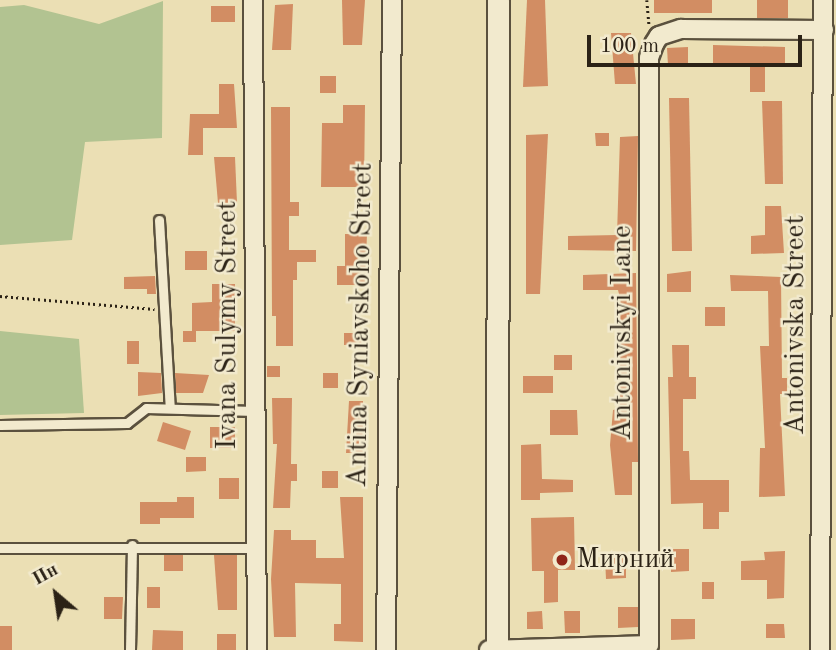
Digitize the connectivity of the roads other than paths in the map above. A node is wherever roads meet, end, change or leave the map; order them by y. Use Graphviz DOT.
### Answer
graph roads {
  1 [pos="253,0"];
  2 [pos="392,0"];
  3 [pos="498,0"];
  4 [pos="823,0"];
  5 [pos="824,30"];
  6 [pos="159,220"];
  7 [pos="170,408"];
  8 [pos="255,411"];
  9 [pos="0,425"];
  10 [pos="132,545"];
  11 [pos="0,548"];
  12 [pos="256,548"];
  13 [pos="494,649"];
  14 [pos="130,650"];
  15 [pos="257,650"];
  16 [pos="386,650"];
  17 [pos="820,650"];
  1 -- 8 [label="street, Ivana Sulymy Street"];
  2 -- 16 [label="street, Antina Syniavskoho Street"];
  3 -- 13 [label="street"];
  4 -- 5 [label="street, Antonivska Street"];
  5 -- 13 [label="street, Antonivskyi Lane"];
  5 -- 17 [label="street, Antonivska Street"];
  6 -- 7 [label="lane"];
  7 -- 8 [label="lane"];
  7 -- 9 [label="lane"];
  8 -- 12 [label="street, Ivana Sulymy Street"];
  10 -- 11 [label="lane"];
  10 -- 12 [label="lane"];
  10 -- 14 [label="lane"];
  12 -- 15 [label="street, Ivana Sulymy Street"];
}
